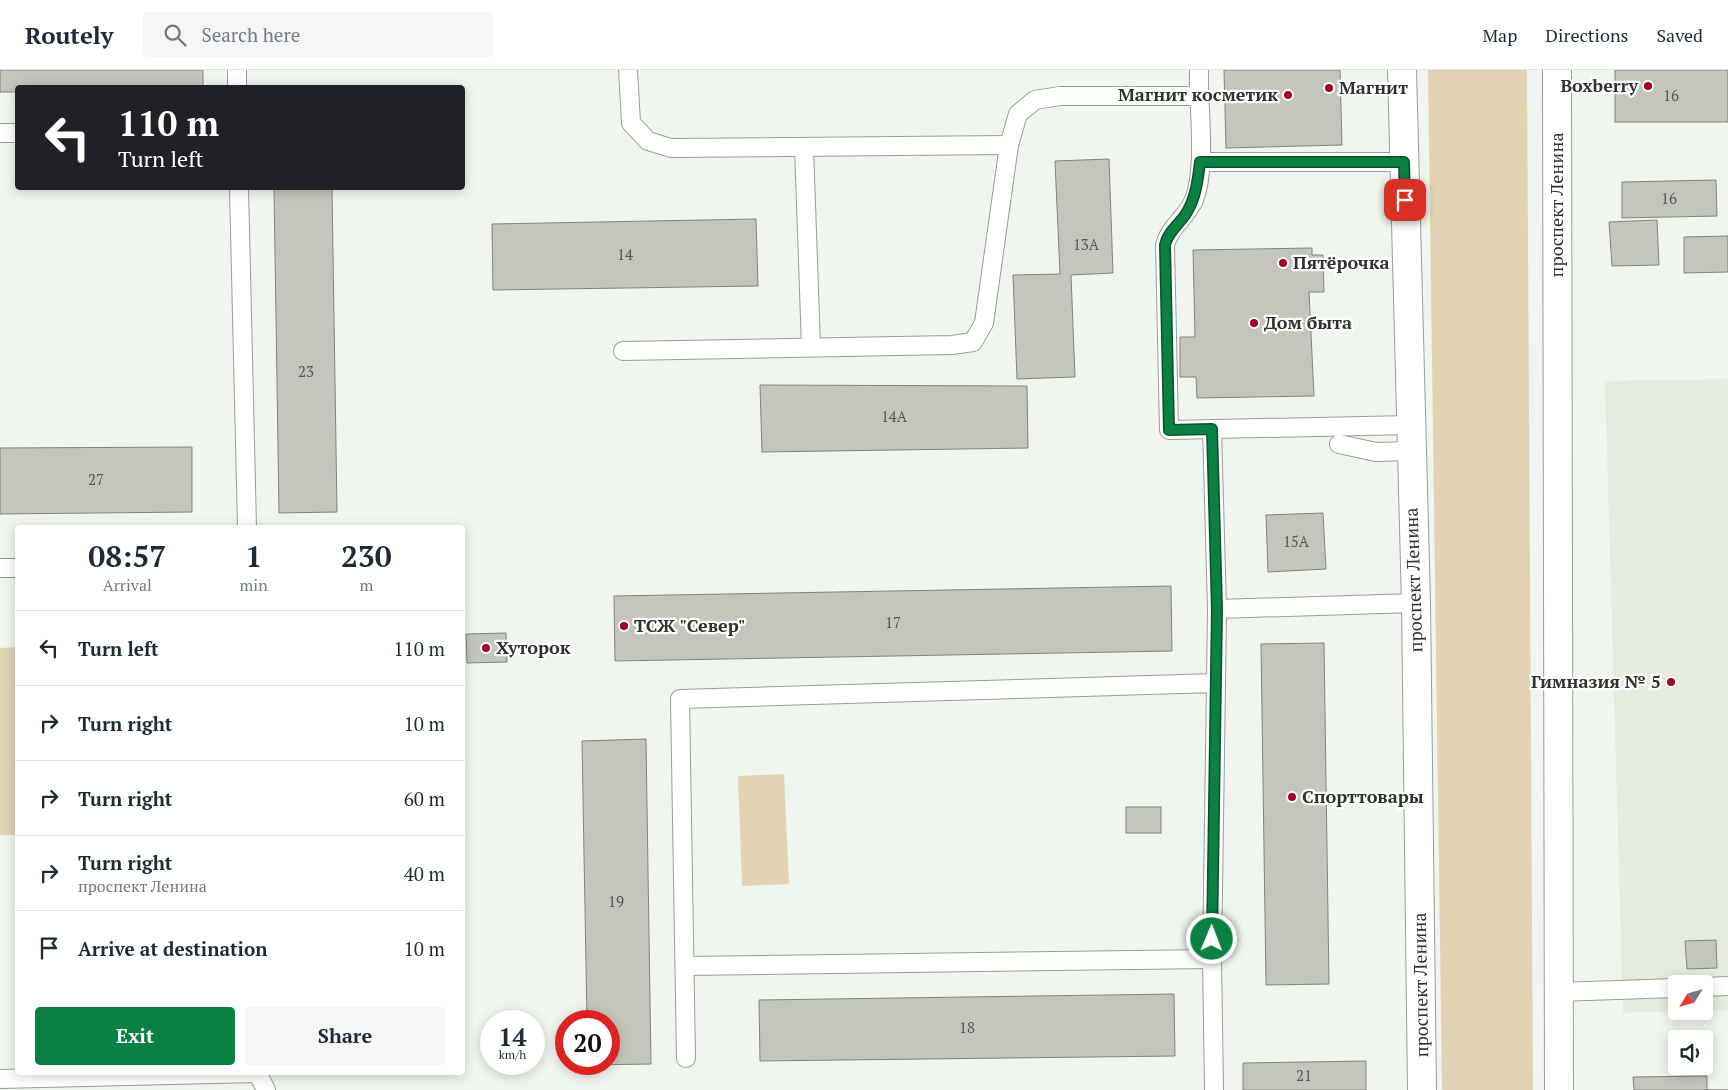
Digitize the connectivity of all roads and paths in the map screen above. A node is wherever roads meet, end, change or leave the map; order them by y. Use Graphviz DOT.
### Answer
graph roads {
  1 [pos="237,70"];
  2 [pos="628,70"];
  3 [pos="1199,70"];
  4 [pos="1402,70"];
  5 [pos="1556,70"];
  6 [pos="237,85"];
  7 [pos="1198,96"];
  8 [pos="0,133"];
  9 [pos="15,133"];
  10 [pos="1009,145"];
  11 [pos="804,147"];
  12 [pos="1200,162"];
  13 [pos="1404,162"];
  14 [pos="239,190"];
  15 [pos="811,347"];
  16 [pos="623,351"];
  17 [pos="1212,429"];
  18 [pos="1410,438"];
  19 [pos="1339,444"];
  20 [pos="247,525"];
  21 [pos="0,568"];
  22 [pos="15,568"];
  23 [pos="1416,604"];
  24 [pos="1217,609"];
  25 [pos="1216,683"];
  26 [pos="1212,959"];
  27 [pos="685,966"];
  28 [pos="1728,986"];
  29 [pos="1713,987"];
  30 [pos="1668,988"];
  31 [pos="1558,992"];
  32 [pos="686,1058"];
  33 [pos="171,1075"];
  34 [pos="257,1075"];
  35 [pos="0,1079"];
  36 [pos="266,1090"];
  37 [pos="1214,1090"];
  38 [pos="1422,1090"];
  39 [pos="1559,1090"];
  1 -- 6 [label="lane"];
  2 -- 11 [label="lane"];
  3 -- 7 [label="lane"];
  4 -- 13 [label="street, проспект Ленина"];
  5 -- 31 [label="street, проспект Ленина"];
  7 -- 10 [label="lane"];
  7 -- 12 [label="lane"];
  8 -- 9 [label="lane"];
  10 -- 11 [label="lane"];
  10 -- 15 [label="lane"];
  11 -- 15 [label="lane"];
  12 -- 13 [label="lane"];
  12 -- 17 [label="lane"];
  13 -- 18 [label="street, проспект Ленина"];
  14 -- 20 [label="lane"];
  15 -- 16 [label="lane"];
  17 -- 18 [label="lane"];
  17 -- 24 [label="lane"];
  18 -- 19 [label="lane"];
  18 -- 23 [label="street, проспект Ленина"];
  21 -- 22 [label="lane"];
  23 -- 24 [label="lane"];
  23 -- 38 [label="street, проспект Ленина"];
  24 -- 25 [label="lane"];
  25 -- 26 [label="lane"];
  25 -- 27 [label="lane"];
  26 -- 27 [label="lane"];
  26 -- 37 [label="lane"];
  27 -- 32 [label="lane"];
  28 -- 29 [label="lane"];
  30 -- 31 [label="lane"];
  31 -- 39 [label="street, проспект Ленина"];
  33 -- 35 [label="lane"];
  34 -- 36 [label="lane"];
}
